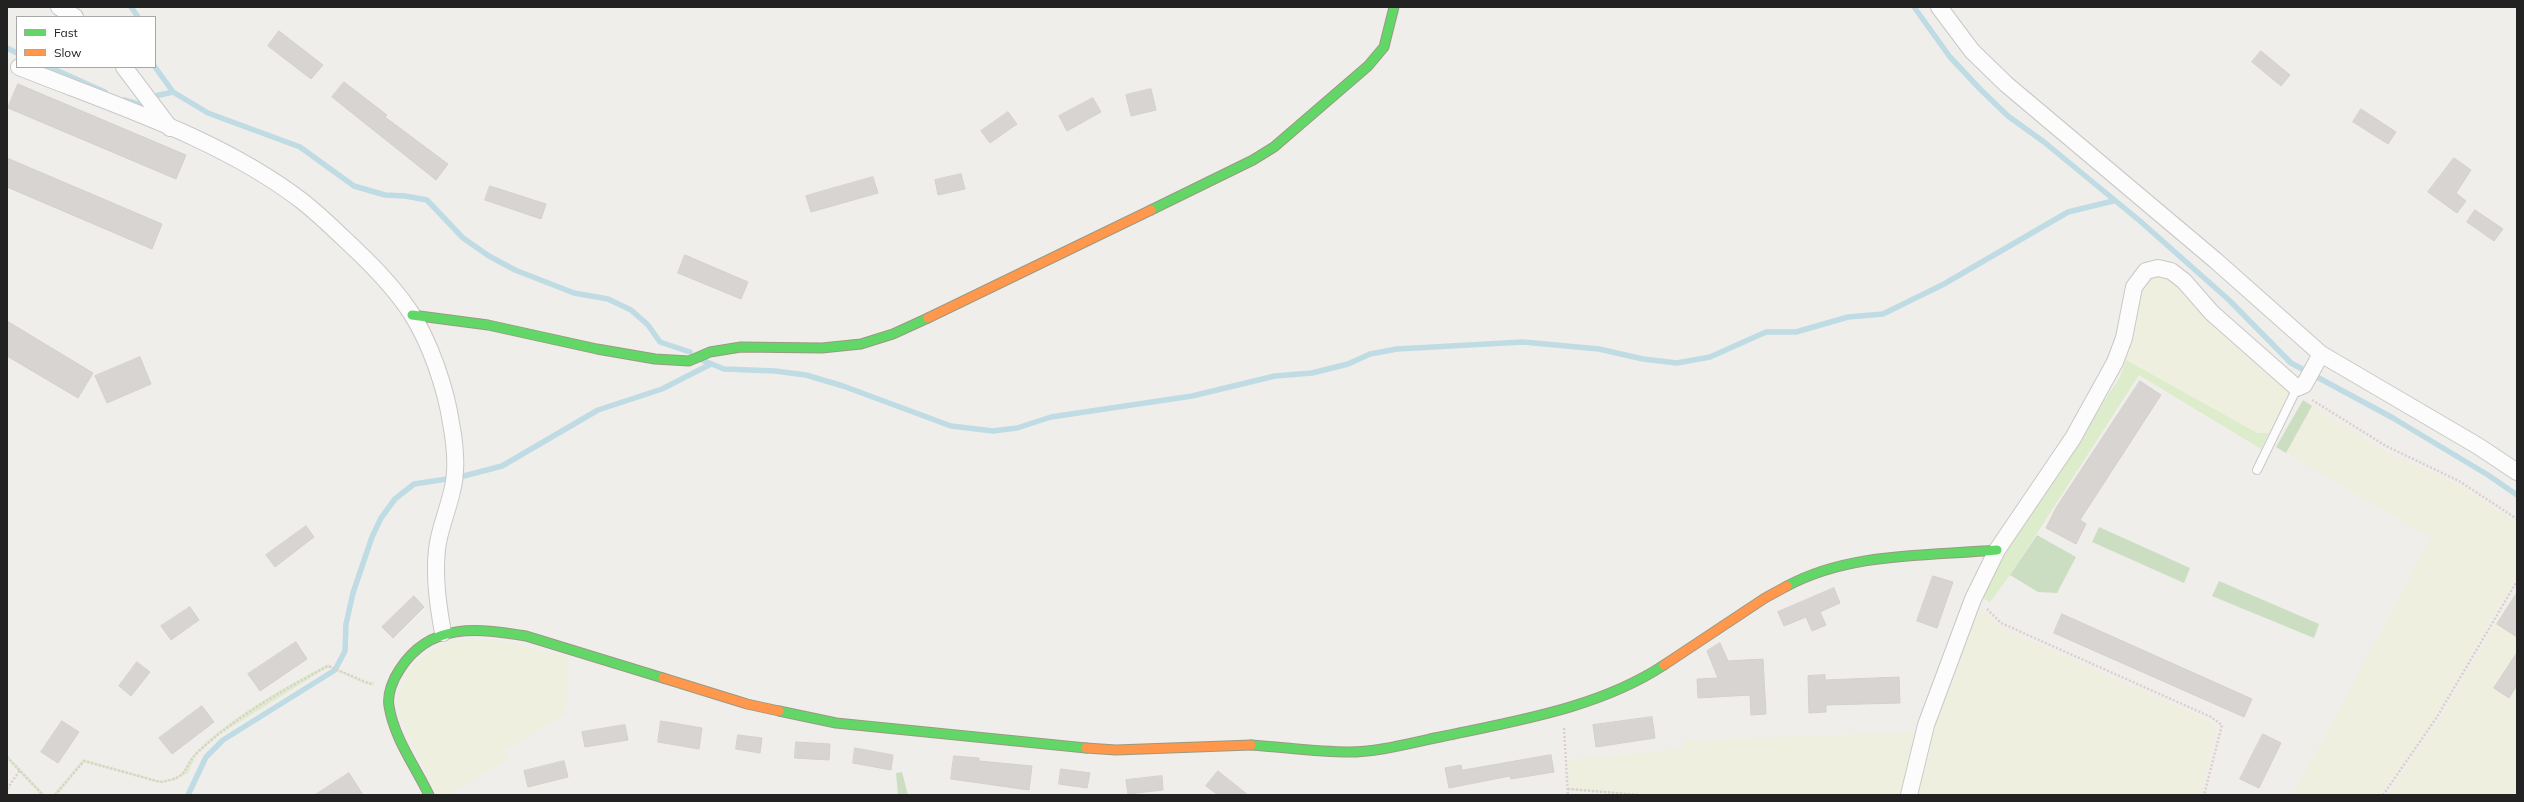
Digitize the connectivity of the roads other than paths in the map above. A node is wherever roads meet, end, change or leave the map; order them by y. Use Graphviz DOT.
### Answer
graph roads {
  1 [pos="59,7"];
  2 [pos="78,7"];
  3 [pos="1394,7"];
  4 [pos="1938,7"];
  5 [pos="73,16"];
  6 [pos="82,16"];
  7 [pos="20,68"];
  8 [pos="125,68"];
  9 [pos="170,128"];
  10 [pos="412,315"];
  11 [pos="2318,359"];
  12 [pos="2301,387"];
  13 [pos="2257,470"];
  14 [pos="2517,472"];
  15 [pos="1997,550"];
  16 [pos="443,633"];
  17 [pos="429,795"];
  18 [pos="1909,795"];
  1 -- 5 [label="street"];
  2 -- 6 [label="street"];
  3 -- 10 [label="street"];
  4 -- 11 [label="street"];
  7 -- 9 [label="street"];
  8 -- 9 [label="street"];
  9 -- 10 [label="street"];
  10 -- 16 [label="street"];
  11 -- 12 [label="street"];
  11 -- 14 [label="street"];
  12 -- 13 [label="lane"];
  12 -- 15 [label="street"];
  15 -- 16 [label="street"];
  15 -- 18 [label="street"];
  16 -- 17 [label="street"];
}
